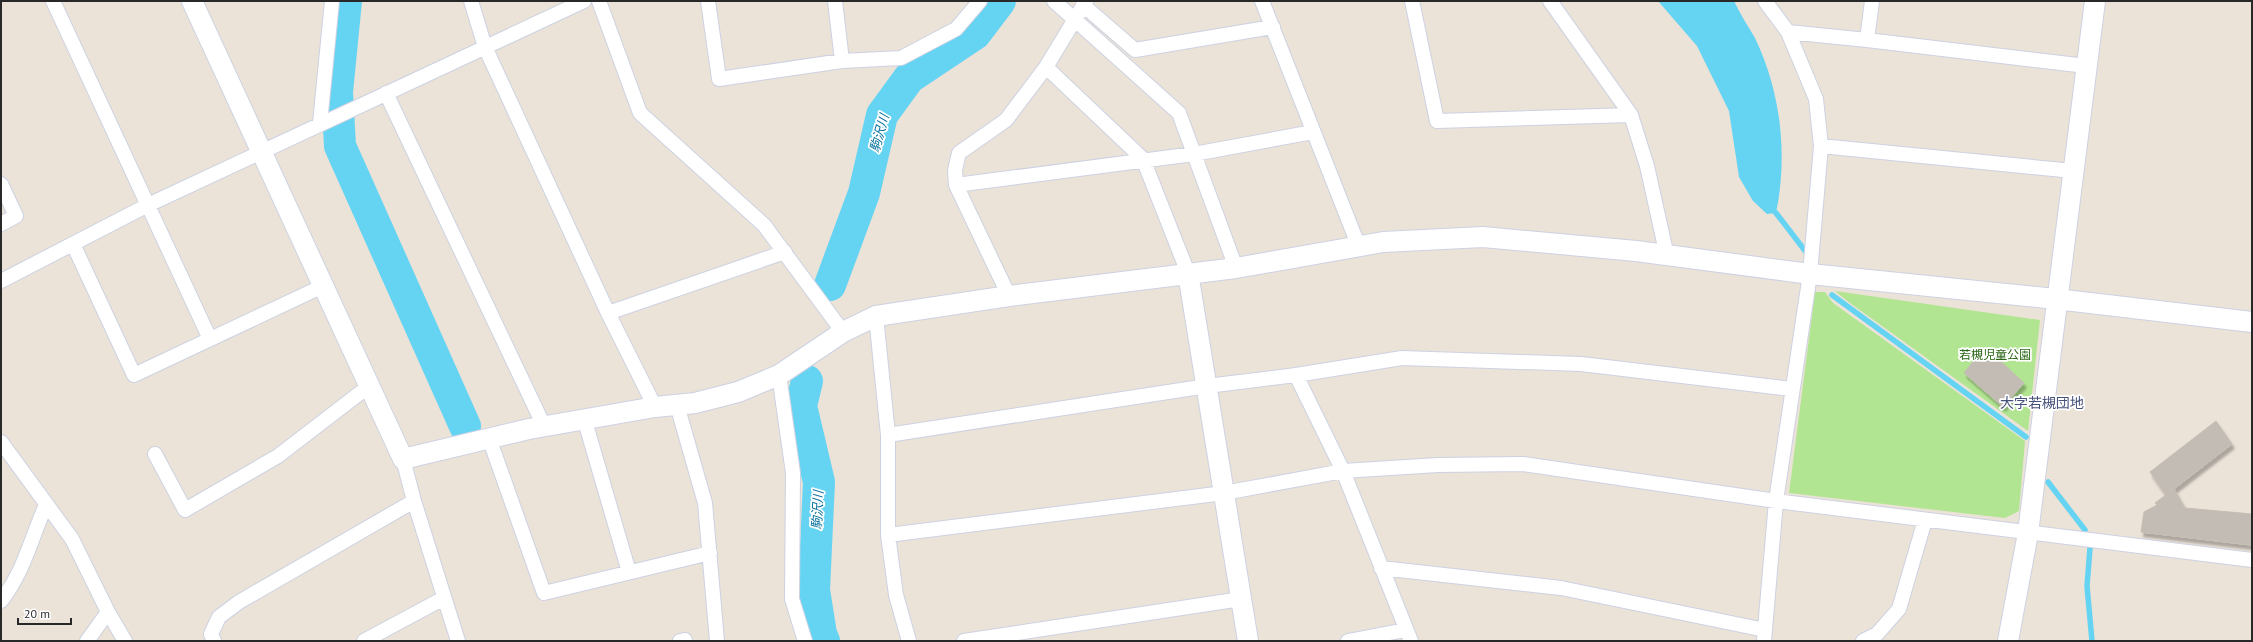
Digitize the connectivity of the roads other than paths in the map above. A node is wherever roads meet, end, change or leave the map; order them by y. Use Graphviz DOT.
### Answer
graph roads {
  1 [pos="53,1"];
  2 [pos="192,1"];
  3 [pos="332,1"];
  4 [pos="471,1"];
  5 [pos="584,1"];
  6 [pos="599,1"];
  7 [pos="708,1"];
  8 [pos="835,1"];
  9 [pos="980,1"];
  10 [pos="1054,1"];
  11 [pos="1262,1"];
  12 [pos="1412,1"];
  13 [pos="1550,1"];
  14 [pos="1765,1"];
  15 [pos="1872,1"];
  16 [pos="2095,1"];
  17 [pos="1085,3"];
  18 [pos="1076,21"];
  19 [pos="1273,27"];
  20 [pos="1788,32"];
  21 [pos="1867,40"];
  22 [pos="485,47"];
  23 [pos="842,61"];
  24 [pos="2086,66"];
  25 [pos="1046,67"];
  26 [pos="386,93"];
  27 [pos="1631,115"];
  28 [pos="320,123"];
  29 [pos="1314,132"];
  30 [pos="1821,146"];
  31 [pos="261,151"];
  32 [pos="1194,154"];
  33 [pos="1144,159"];
  34 [pos="2073,171"];
  35 [pos="1,184"];
  36 [pos="956,186"];
  37 [pos="148,205"];
  38 [pos="1,224"];
  39 [pos="74,244"];
  40 [pos="1359,247"];
  41 [pos="785,252"];
  42 [pos="1667,256"];
  43 [pos="1236,268"];
  44 [pos="1188,273"];
  45 [pos="1810,274"];
  46 [pos="1,281"];
  47 [pos="322,286"];
  48 [pos="1009,296"];
  49 [pos="2056,299"];
  50 [pos="608,313"];
  51 [pos="876,316"];
  52 [pos="2252,322"];
  53 [pos="843,332"];
  54 [pos="210,338"];
  55 [pos="779,375"];
  56 [pos="1296,375"];
  57 [pos="369,386"];
  58 [pos="1207,386"];
  59 [pos="1792,389"];
  60 [pos="677,405"];
  61 [pos="654,407"];
  62 [pos="584,418"];
  63 [pos="544,426"];
  64 [pos="888,435"];
  65 [pos="489,438"];
  66 [pos="1,442"];
  67 [pos="155,454"];
  68 [pos="404,459"];
  69 [pos="1343,471"];
  70 [pos="1224,493"];
  71 [pos="414,501"];
  72 [pos="1776,501"];
  73 [pos="46,505"];
  74 [pos="1925,520"];
  75 [pos="2028,533"];
  76 [pos="888,535"];
  77 [pos="710,553"];
  78 [pos="2252,560"];
  79 [pos="1381,568"];
  80 [pos="629,572"];
  81 [pos="444,598"];
  82 [pos="1241,599"];
  83 [pos="1,601"];
  84 [pos="108,612"];
  85 [pos="1764,635"];
  86 [pos="1408,636"];
  87 [pos="87,641"];
  88 [pos="125,641"];
  89 [pos="214,641"];
  90 [pos="364,641"];
  91 [pos="458,641"];
  92 [pos="717,641"];
  93 [pos="806,641"];
  94 [pos="909,641"];
  95 [pos="964,641"];
  96 [pos="1248,641"];
  97 [pos="1348,641"];
  98 [pos="1863,641"];
  99 [pos="2008,641"];
  1 -- 37 [label="street"];
  2 -- 31 [label="street"];
  3 -- 28 [label="street"];
  4 -- 22 [label="street"];
  5 -- 22 [label="street"];
  6 -- 41 [label="street"];
  7 -- 23 [label="street"];
  8 -- 23 [label="street"];
  9 -- 23 [label="street"];
  10 -- 18 [label="street"];
  11 -- 19 [label="street"];
  12 -- 27 [label="street"];
  13 -- 27 [label="street"];
  14 -- 20 [label="street"];
  15 -- 21 [label="street"];
  16 -- 24 [label="street"];
  17 -- 18 [label="street"];
  17 -- 19 [label="street"];
  18 -- 25 [label="street"];
  18 -- 32 [label="street"];
  19 -- 29 [label="street"];
  20 -- 21 [label="street"];
  20 -- 30 [label="street"];
  21 -- 24 [label="street"];
  22 -- 26 [label="street"];
  22 -- 50 [label="street"];
  24 -- 34 [label="street"];
  25 -- 33 [label="street"];
  25 -- 36 [label="street"];
  26 -- 28 [label="street"];
  26 -- 63 [label="street"];
  27 -- 42 [label="street"];
  28 -- 31 [label="street"];
  29 -- 32 [label="street"];
  29 -- 40 [label="street"];
  30 -- 34 [label="street"];
  30 -- 45 [label="street"];
  31 -- 37 [label="street"];
  31 -- 47 [label="street"];
  32 -- 33 [label="street"];
  32 -- 43 [label="street"];
  33 -- 36 [label="street"];
  33 -- 44 [label="street"];
  34 -- 49 [label="street"];
  35 -- 38 [label="street"];
  36 -- 48 [label="street"];
  37 -- 39 [label="street"];
  37 -- 54 [label="street"];
  39 -- 46 [label="street"];
  39 -- 54 [label="street"];
  40 -- 42 [label="street"];
  40 -- 43 [label="street"];
  41 -- 50 [label="street"];
  41 -- 53 [label="street"];
  42 -- 45 [label="street"];
  43 -- 44 [label="street"];
  44 -- 48 [label="street"];
  44 -- 58 [label="street"];
  45 -- 49 [label="street"];
  45 -- 59 [label="street"];
  47 -- 54 [label="street"];
  47 -- 57 [label="street"];
  48 -- 51 [label="street"];
  49 -- 52 [label="street"];
  49 -- 75 [label="street"];
  50 -- 61 [label="street"];
  51 -- 53 [label="street"];
  51 -- 64 [label="street"];
  53 -- 55 [label="street"];
  55 -- 60 [label="street"];
  55 -- 93 [label="street"];
  56 -- 58 [label="street"];
  56 -- 59 [label="street"];
  56 -- 69 [label="street"];
  57 -- 67 [label="street"];
  57 -- 68 [label="street"];
  58 -- 64 [label="street"];
  58 -- 70 [label="street"];
  59 -- 72 [label="street"];
  60 -- 61 [label="street"];
  60 -- 77 [label="street"];
  61 -- 62 [label="street"];
  62 -- 63 [label="street"];
  62 -- 80 [label="street"];
  63 -- 65 [label="street"];
  64 -- 76 [label="street"];
  65 -- 68 [label="street"];
  65 -- 80 [label="street"];
  66 -- 73 [label="street"];
  68 -- 71 [label="street"];
  69 -- 70 [label="street"];
  69 -- 72 [label="street"];
  69 -- 79 [label="street"];
  70 -- 76 [label="street"];
  70 -- 82 [label="street"];
  71 -- 81 [label="street"];
  71 -- 89 [label="street"];
  72 -- 74 [label="street"];
  72 -- 85 [label="street"];
  73 -- 83 [label="street"];
  73 -- 84 [label="street"];
  74 -- 75 [label="street"];
  74 -- 98 [label="street"];
  75 -- 78 [label="street"];
  75 -- 99 [label="street"];
  76 -- 94 [label="street"];
  77 -- 80 [label="street"];
  77 -- 92 [label="street"];
  79 -- 85 [label="street"];
  79 -- 86 [label="street"];
  81 -- 90 [label="street"];
  81 -- 91 [label="street"];
  82 -- 95 [label="street"];
  82 -- 96 [label="street"];
  84 -- 87 [label="street"];
  84 -- 88 [label="street"];
  86 -- 97 [label="street"];
}
